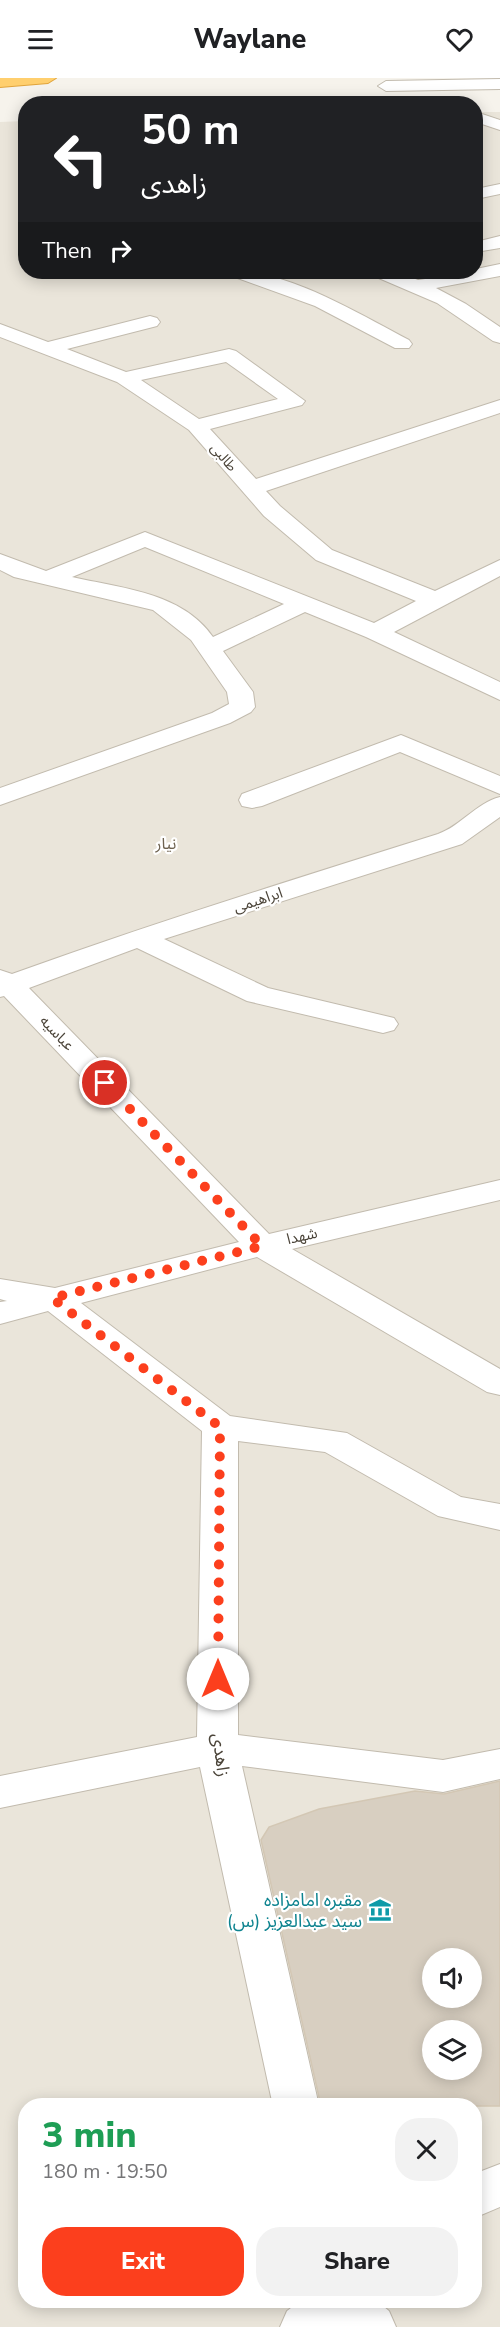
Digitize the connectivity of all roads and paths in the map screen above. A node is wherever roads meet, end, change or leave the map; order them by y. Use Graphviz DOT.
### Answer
graph roads {
  1 [pos="48,78"];
  2 [pos="0,82"];
  3 [pos="500,84"];
  4 [pos="416,96"];
  5 [pos="483,119"];
  6 [pos="500,125"];
  7 [pos="500,189"];
  8 [pos="483,193"];
  9 [pos="500,242"];
  10 [pos="483,246"];
  11 [pos="500,270"];
  12 [pos="483,273"];
  13 [pos="258,279"];
  14 [pos="398,279"];
  15 [pos="453,279"];
  16 [pos="416,286"];
  17 [pos="150,322"];
  18 [pos="0,330"];
  19 [pos="498,332"];
  20 [pos="402,344"];
  21 [pos="46,348"];
  22 [pos="124,378"];
  23 [pos="500,406"];
  24 [pos="196,426"];
  25 [pos="252,488"];
  26 [pos="0,561"];
  27 [pos="500,567"];
  28 [pos="48,578"];
  29 [pos="435,600"];
  30 [pos="303,604"];
  31 [pos="375,632"];
  32 [pos="209,648"];
  33 [pos="500,692"];
  34 [pos="500,786"];
  35 [pos="0,797"];
  36 [pos="252,801"];
  37 [pos="500,805"];
  38 [pos="138,938"];
  39 [pos="3,984"];
  40 [pos="383,1024"];
  41 [pos="500,1190"];
  42 [pos="262,1246"];
  43 [pos="0,1289"];
  44 [pos="52,1298"];
  45 [pos="0,1313"];
  46 [pos="500,1384"];
  47 [pos="220,1427"];
  48 [pos="500,1517"];
  49 [pos="217,1748"];
  50 [pos="500,1764"];
  51 [pos="0,1792"];
  52 [pos="294,2098"];
  53 [pos="500,2184"];
  54 [pos="482,2193"];
  55 [pos="328,2308"];
  56 [pos="349,2308"];
  57 [pos="305,2327"];
  58 [pos="371,2327"];
  1 -- 2 [label="highway"];
  3 -- 4 [label="street"];
  5 -- 6 [label="street"];
  7 -- 8 [label="street"];
  9 -- 10 [label="street"];
  11 -- 12 [label="street"];
  13 -- 20 [label="street"];
  14 -- 16 [label="street"];
  15 -- 16 [label="street"];
  16 -- 19 [label="street"];
  17 -- 21 [label="street"];
  18 -- 21 [label="street, طالبی"];
  21 -- 22 [label="street, طالبی"];
  22 -- 24 [label="street, طالبی"];
  22 -- 24 [label="street"];
  23 -- 25 [label="street"];
  24 -- 25 [label="street, طالبی"];
  25 -- 29 [label="street, طالبی"];
  26 -- 28 [label="street"];
  27 -- 29 [label="street"];
  28 -- 30 [label="street"];
  28 -- 32 [label="street"];
  29 -- 31 [label="street"];
  30 -- 31 [label="street"];
  30 -- 32 [label="street"];
  31 -- 33 [label="street"];
  32 -- 35 [label="street"];
  34 -- 36 [label="street"];
  37 -- 38 [label="street, ابراهیمی"];
  38 -- 39 [label="street, ابراهیمی"];
  38 -- 40 [label="street"];
  39 -- 42 [label="street, عباسیه"];
  41 -- 42 [label="street, شهدا"];
  42 -- 44 [label="street, شهدا"];
  42 -- 46 [label="street, عباسیه"];
  43 -- 44 [label="street"];
  44 -- 45 [label="street, شهدا"];
  44 -- 47 [label="street"];
  47 -- 48 [label="street"];
  47 -- 49 [label="street, زاهدی"];
  49 -- 50 [label="street"];
  49 -- 51 [label="street"];
  49 -- 52 [label="street, زاهدی"];
  53 -- 54 [label="street"];
  55 -- 57 [label="street"];
  56 -- 58 [label="street"];
}
